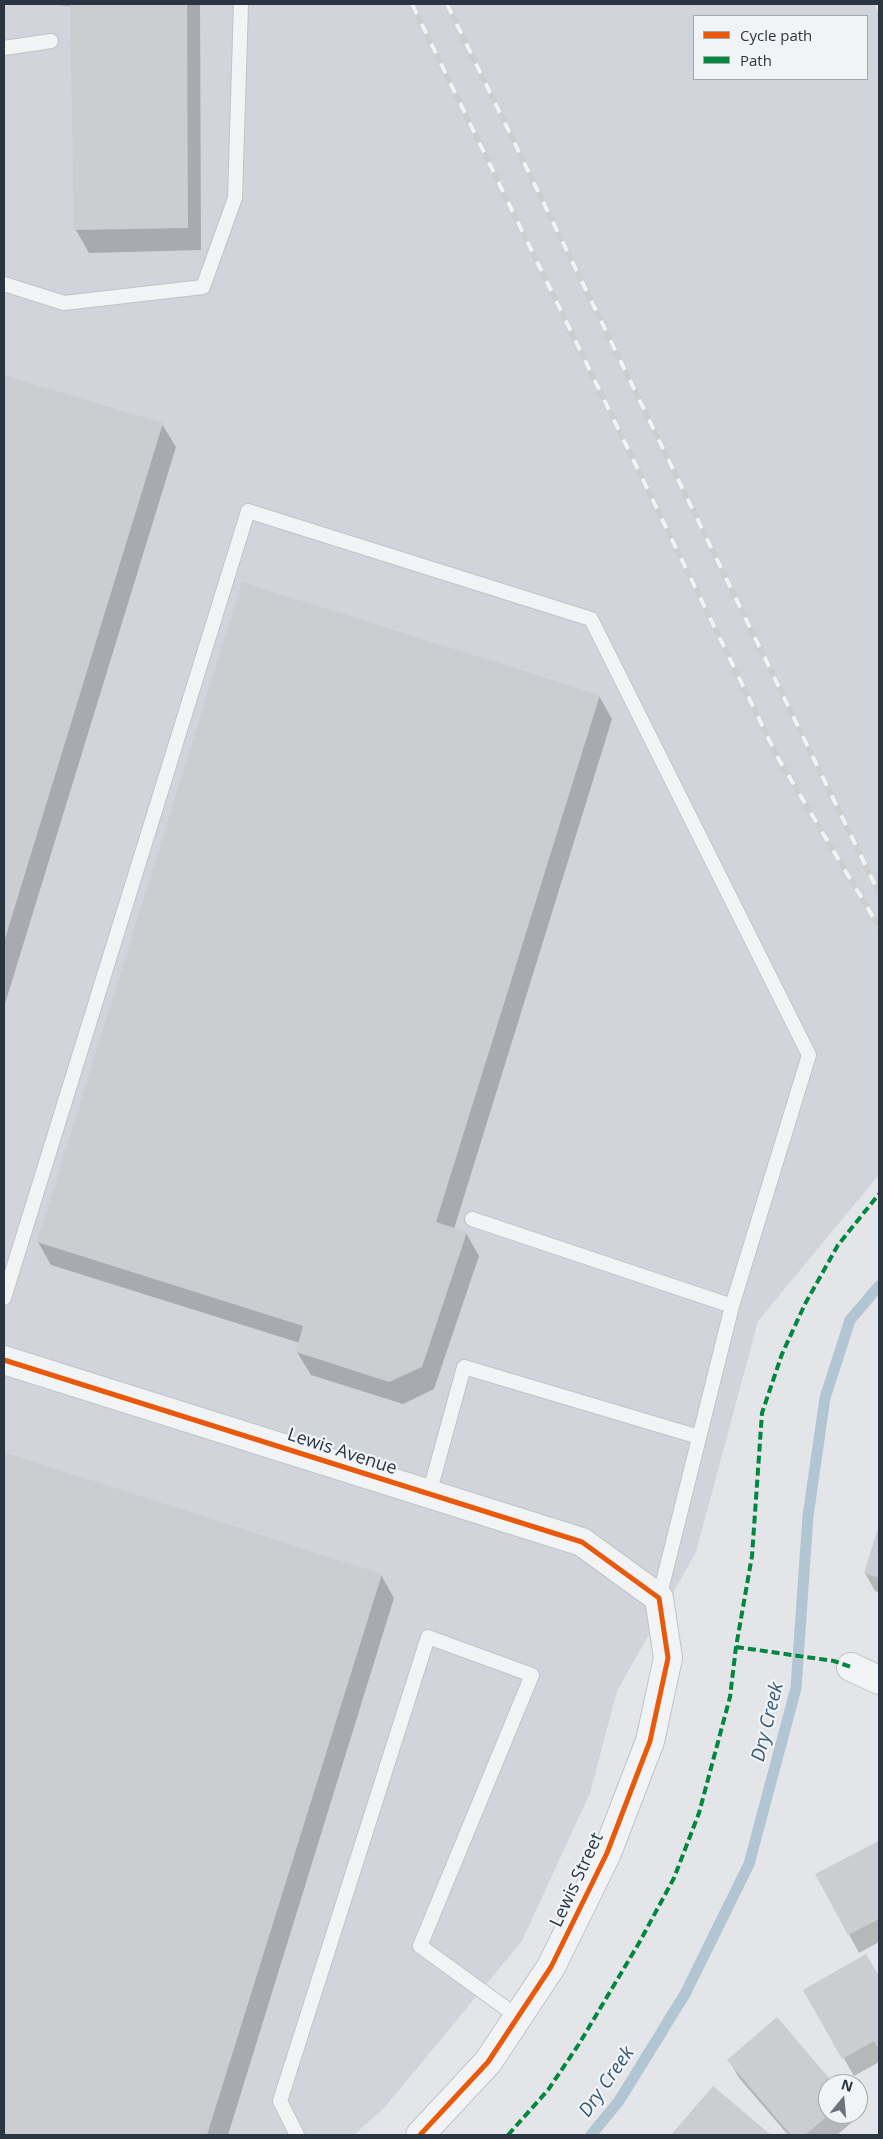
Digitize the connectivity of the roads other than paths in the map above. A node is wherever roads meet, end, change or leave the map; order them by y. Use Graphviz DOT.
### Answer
graph roads {
  1 [pos="241,4"];
  2 [pos="51,41"];
  3 [pos="4,48"];
  4 [pos="4,284"];
  5 [pos="472,1219"];
  6 [pos="4,1298"];
  7 [pos="732,1306"];
  8 [pos="4,1360"];
  9 [pos="699,1437"];
  10 [pos="429,1494"];
  11 [pos="659,1598"];
  12 [pos="851,1667"];
  13 [pos="879,1680"];
  14 [pos="518,2017"];
  15 [pos="297,2135"];
  16 [pos="420,2135"];
  1 -- 4 [label="lane"];
  2 -- 3 [label="lane"];
  5 -- 7 [label="lane"];
  6 -- 7 [label="lane"];
  7 -- 9 [label="lane"];
  8 -- 10 [label="street, Lewis Avenue"];
  9 -- 10 [label="lane"];
  9 -- 11 [label="lane"];
  10 -- 11 [label="street, Lewis Avenue"];
  11 -- 14 [label="street, Lewis Street"];
  12 -- 13 [label="street"];
  14 -- 15 [label="lane"];
  14 -- 16 [label="street, Lewis Street"];
}
